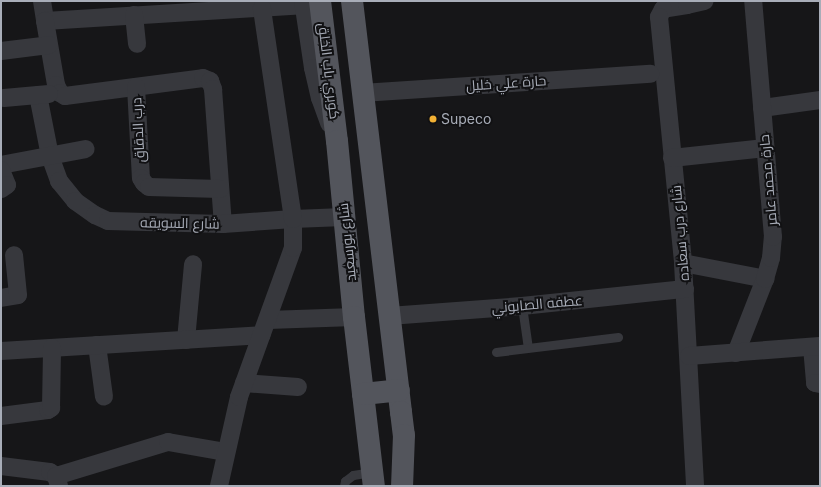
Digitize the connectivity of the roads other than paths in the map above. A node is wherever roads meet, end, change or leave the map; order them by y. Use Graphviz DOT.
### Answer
graph roads {
  1 [pos="42,1"];
  2 [pos="352,1"];
  3 [pos="705,1"];
  4 [pos="753,1"];
  5 [pos="686,3"];
  6 [pos="312,6"];
  7 [pos="262,8"];
  8 [pos="134,15"];
  9 [pos="45,20"];
  10 [pos="137,44"];
  11 [pos="49,45"];
  12 [pos="1,51"];
  13 [pos="650,74"];
  14 [pos="136,87"];
  15 [pos="60,93"];
  16 [pos="362,93"];
  17 [pos="38,95"];
  18 [pos="4,98"];
  19 [pos="820,100"];
  20 [pos="762,108"];
  21 [pos="338,141"];
  22 [pos="765,148"];
  23 [pos="86,149"];
  24 [pos="50,156"];
  25 [pos="672,158"];
  26 [pos="1,165"];
  27 [pos="1,170"];
  28 [pos="1,189"];
  29 [pos="220,189"];
  30 [pos="344,217"];
  31 [pos="293,218"];
  32 [pos="223,224"];
  33 [pos="14,255"];
  34 [pos="683,263"];
  35 [pos="193,264"];
  36 [pos="765,278"];
  37 [pos="685,289"];
  38 [pos="1,298"];
  39 [pos="522,306"];
  40 [pos="389,316"];
  41 [pos="354,317"];
  42 [pos="265,328"];
  43 [pos="618,337"];
  44 [pos="186,340"];
  45 [pos="97,345"];
  46 [pos="816,347"];
  47 [pos="52,348"];
  48 [pos="528,348"];
  49 [pos="1,351"];
  50 [pos="496,352"];
  51 [pos="736,353"];
  52 [pos="690,356"];
  53 [pos="244,383"];
  54 [pos="820,384"];
  55 [pos="298,387"];
  56 [pos="399,390"];
  57 [pos="363,394"];
  58 [pos="104,397"];
  59 [pos="1,416"];
  60 [pos="226,452"];
  61 [pos="1,466"];
  62 [pos="373,479"];
  63 [pos="58,481"];
  64 [pos="219,486"];
  65 [pos="344,486"];
  66 [pos="402,486"];
  67 [pos="695,486"];
  1 -- 9 [label="street"];
  2 -- 16 [label="main road"];
  3 -- 5 [label="street, شارع درب سعاده"];
  4 -- 20 [label="street, حارة محمد عامر"];
  5 -- 25 [label="street, شارع درب سعاده"];
  6 -- 7 [label="street"];
  6 -- 21 [label="main road, كوبري باب الخلق"];
  7 -- 8 [label="street"];
  7 -- 31 [label="street"];
  8 -- 9 [label="street"];
  8 -- 10 [label="street"];
  9 -- 11 [label="street"];
  11 -- 12 [label="street"];
  11 -- 15 [label="street"];
  13 -- 16 [label="street, حارة علي خليل"];
  14 -- 15 [label="street"];
  14 -- 29 [label="street, درب الدقاق"];
  14 -- 29 [label="street, درب الدقاق"];
  15 -- 17 [label="street"];
  16 -- 40 [label="main road"];
  17 -- 18 [label="street"];
  17 -- 24 [label="street, شارع السويقه"];
  19 -- 20 [label="street"];
  20 -- 22 [label="street, حارة محمد عامر"];
  21 -- 30 [label="main road, شارع بورسعيد"];
  22 -- 25 [label="street"];
  22 -- 36 [label="street, حارة محمد عامر"];
  23 -- 24 [label="street"];
  24 -- 26 [label="street"];
  24 -- 32 [label="street, شارع السويقه"];
  25 -- 34 [label="street, شارع درب سعاده"];
  27 -- 28 [label="street"];
  29 -- 32 [label="street, درب الدقاق"];
  30 -- 31 [label="street, شارع السويقه"];
  30 -- 41 [label="main road, شارع بورسعيد"];
  31 -- 32 [label="street, شارع السويقه"];
  31 -- 42 [label="street"];
  33 -- 38 [label="street"];
  34 -- 36 [label="street"];
  34 -- 37 [label="street, شارع درب سعاده"];
  35 -- 44 [label="street"];
  36 -- 51 [label="street, حارة محمد عامر"];
  37 -- 39 [label="street, عطفه الصابوني"];
  37 -- 52 [label="street, شارع درب سعاده"];
  39 -- 40 [label="street, عطفه الصابوني"];
  39 -- 48 [label="lane"];
  40 -- 56 [label="main road"];
  41 -- 42 [label="street"];
  41 -- 57 [label="main road, شارع بورسعيد"];
  42 -- 44 [label="street"];
  42 -- 53 [label="street"];
  43 -- 48 [label="lane"];
  44 -- 45 [label="street"];
  45 -- 47 [label="street"];
  45 -- 58 [label="street"];
  46 -- 51 [label="street"];
  46 -- 54 [label="street"];
  47 -- 49 [label="street"];
  47 -- 59 [label="street"];
  48 -- 50 [label="lane"];
  51 -- 52 [label="street"];
  52 -- 67 [label="street, شارع درب سعاده"];
  53 -- 55 [label="street"];
  53 -- 60 [label="street"];
  56 -- 57 [label="main road"];
  56 -- 66 [label="main road"];
  57 -- 62 [label="main road, شارع بورسعيد"];
  60 -- 63 [label="street"];
  60 -- 64 [label="street"];
  61 -- 63 [label="street"];
  62 -- 65 [label="lane"];
}
